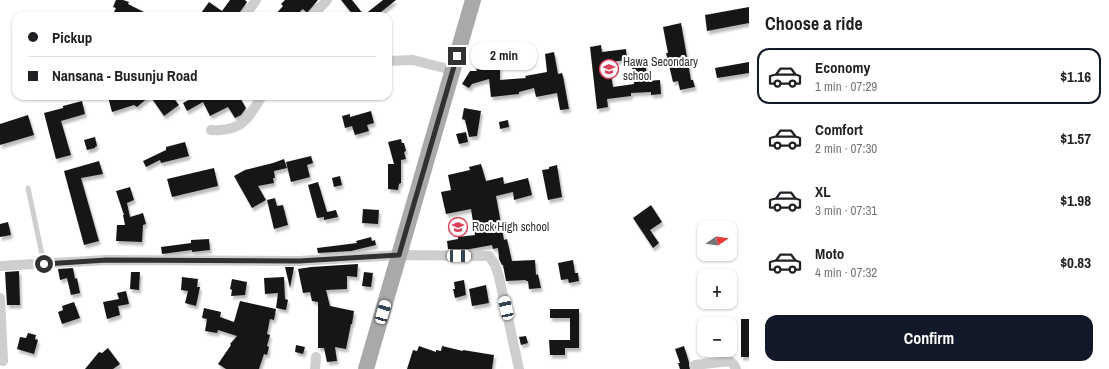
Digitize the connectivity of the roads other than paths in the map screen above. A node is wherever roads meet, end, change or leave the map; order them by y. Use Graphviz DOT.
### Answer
graph roads {
  1 [pos="256,0"];
  2 [pos="327,0"];
  3 [pos="473,0"];
  4 [pos="248,12"];
  5 [pos="316,12"];
  6 [pos="392,61"];
  7 [pos="452,70"];
  8 [pos="259,100"];
  9 [pos="211,130"];
  10 [pos="28,188"];
  11 [pos="399,255"];
  12 [pos="44,264"];
  13 [pos="0,266"];
  14 [pos="0,298"];
  15 [pos="316,357"];
  16 [pos="3,361"];
  17 [pos="695,365"];
  18 [pos="315,369"];
  19 [pos="366,369"];
  20 [pos="519,369"];
  21 [pos="736,369"];
  1 -- 4 [label="street"];
  2 -- 5 [label="street"];
  3 -- 7 [label="main road"];
  6 -- 7 [label="street"];
  7 -- 11 [label="main road"];
  8 -- 9 [label="street"];
  10 -- 12 [label="lane"];
  11 -- 12 [label="street"];
  11 -- 19 [label="main road"];
  11 -- 20 [label="street"];
  12 -- 13 [label="street"];
  14 -- 16 [label="street"];
  15 -- 18 [label="street"];
  17 -- 21 [label="street"];
}
